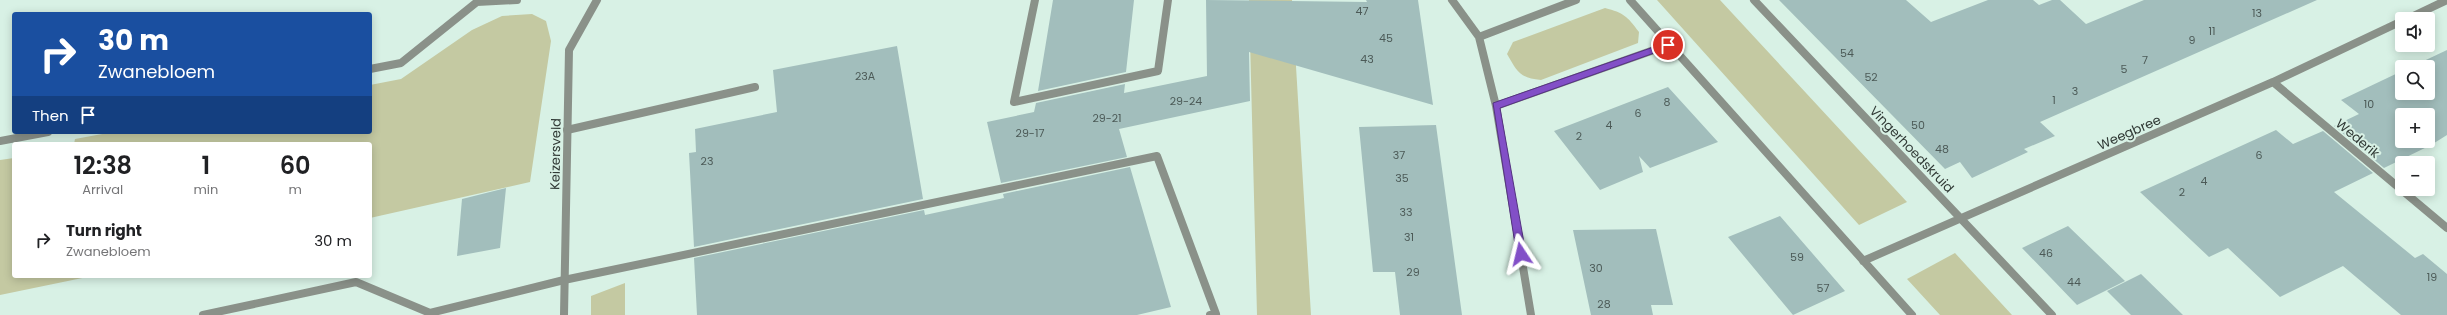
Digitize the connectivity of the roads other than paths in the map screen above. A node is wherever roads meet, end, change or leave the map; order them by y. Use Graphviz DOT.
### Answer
graph roads {
  1 [pos="517,0"];
  2 [pos="597,0"];
  3 [pos="1035,0"];
  4 [pos="1168,0"];
  5 [pos="1452,0"];
  6 [pos="1576,0"];
  7 [pos="1630,0"];
  8 [pos="1754,0"];
  9 [pos="2447,0"];
  10 [pos="2422,12"];
  11 [pos="2395,24"];
  12 [pos="1479,37"];
  13 [pos="1668,45"];
  14 [pos="372,69"];
  15 [pos="2273,82"];
  16 [pos="755,87"];
  17 [pos="1496,106"];
  18 [pos="567,130"];
  19 [pos="37,134"];
  20 [pos="0,141"];
  21 [pos="1962,218"];
  22 [pos="2447,228"];
  23 [pos="1863,261"];
  24 [pos="564,280"];
  25 [pos="459,310"];
  26 [pos="203,315"];
  27 [pos="564,315"];
  28 [pos="1210,315"];
  29 [pos="1531,315"];
  30 [pos="1912,315"];
  31 [pos="2052,315"];
  1 -- 14 [label="street"];
  2 -- 18 [label="street, Keizersveld"];
  3 -- 4 [label="street"];
  5 -- 12 [label="street"];
  6 -- 12 [label="street"];
  7 -- 13 [label="street"];
  8 -- 21 [label="street, Vingerhoedskruid"];
  9 -- 10 [label="street"];
  11 -- 15 [label="street, Weegbree"];
  12 -- 17 [label="street"];
  13 -- 17 [label="street"];
  13 -- 23 [label="street"];
  15 -- 21 [label="street, Weegbree"];
  15 -- 22 [label="street, Wederik"];
  16 -- 18 [label="street"];
  17 -- 29 [label="street"];
  18 -- 24 [label="street, Keizersveld"];
  19 -- 20 [label="street"];
  21 -- 23 [label="street, Weegbree"];
  21 -- 31 [label="street, Vingerhoedskruid"];
  23 -- 30 [label="street"];
  24 -- 25 [label="street"];
  24 -- 27 [label="street, Keizersveld"];
  24 -- 28 [label="street"];
  25 -- 26 [label="street"];
}
